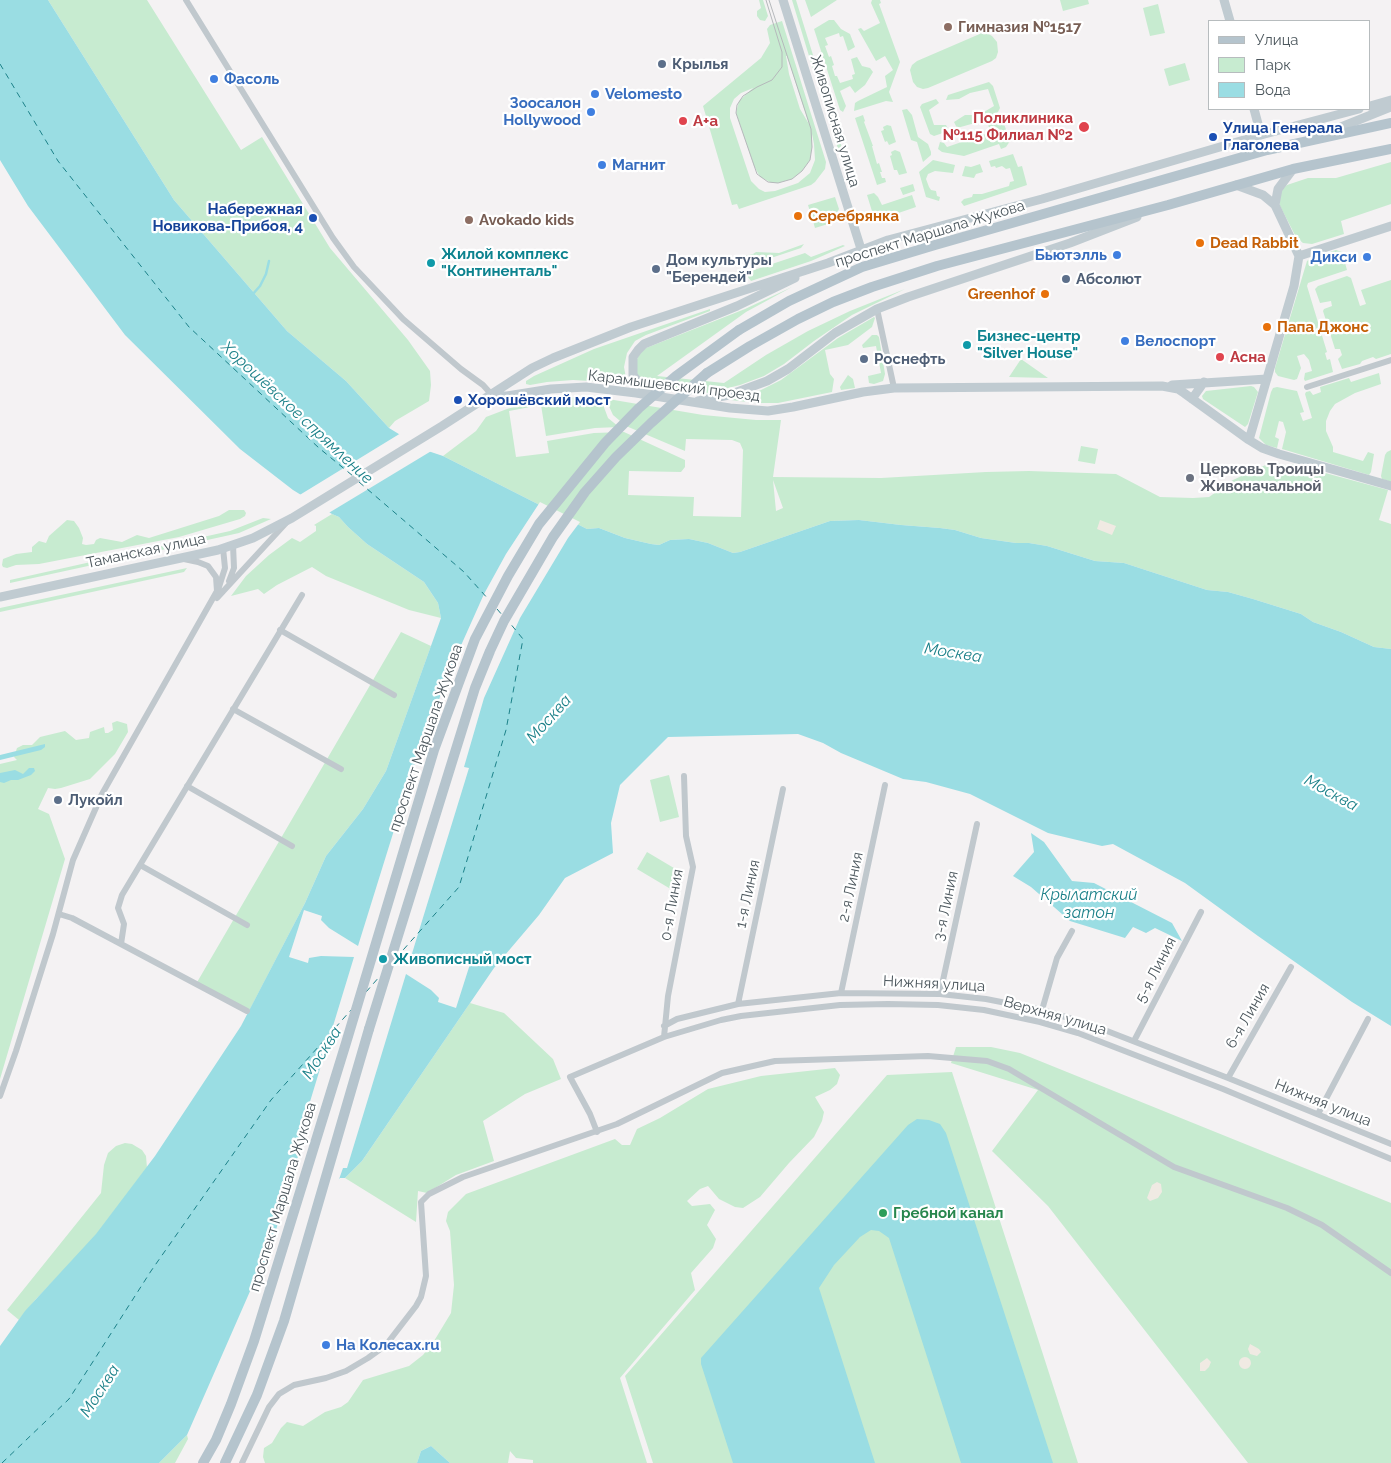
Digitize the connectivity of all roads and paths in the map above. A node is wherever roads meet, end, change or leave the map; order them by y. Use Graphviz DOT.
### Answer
graph roads {
  1 [pos="186,0"];
  2 [pos="783,0"];
  3 [pos="1224,0"];
  4 [pos="1230,20"];
  5 [pos="1391,100"];
  6 [pos="1371,106"];
  7 [pos="1391,107"];
  8 [pos="1254,110"];
  9 [pos="1355,110"];
  10 [pos="1391,123"];
  11 [pos="1261,135"];
  12 [pos="1301,142"];
  13 [pos="1391,149"];
  14 [pos="1293,169"];
  15 [pos="1236,185"];
  16 [pos="1168,205"];
  17 [pos="1275,205"];
  18 [pos="1391,226"];
  19 [pos="861,249"];
  20 [pos="1299,256"];
  21 [pos="828,263"];
  22 [pos="877,309"];
  23 [pos="1391,360"];
  24 [pos="1267,379"];
  25 [pos="1201,382"];
  26 [pos="1164,386"];
  27 [pos="1307,387"];
  28 [pos="894,388"];
  29 [pos="1184,393"];
  30 [pos="492,395"];
  31 [pos="659,397"];
  32 [pos="1192,399"];
  33 [pos="691,402"];
  34 [pos="1249,440"];
  35 [pos="1391,486"];
  36 [pos="290,519"];
  37 [pos="233,545"];
  38 [pos="223,548"];
  39 [pos="177,559"];
  40 [pos="219,592"];
  41 [pos="302,594"];
  42 [pos="0,597"];
  43 [pos="280,630"];
  44 [pos="394,695"];
  45 [pos="233,709"];
  46 [pos="342,769"];
  47 [pos="684,776"];
  48 [pos="885,785"];
  49 [pos="188,786"];
  50 [pos="783,789"];
  51 [pos="977,824"];
  52 [pos="292,846"];
  53 [pos="140,865"];
  54 [pos="1201,912"];
  55 [pos="59,914"];
  56 [pos="247,925"];
  57 [pos="1072,931"];
  58 [pos="121,944"];
  59 [pos="1291,967"];
  60 [pos="841,993"];
  61 [pos="940,994"];
  62 [pos="738,1004"];
  63 [pos="1042,1010"];
  64 [pos="248,1011"];
  65 [pos="1368,1019"];
  66 [pos="664,1026"];
  67 [pos="664,1037"];
  68 [pos="1134,1041"];
  69 [pos="1228,1078"];
  70 [pos="0,1096"];
  71 [pos="1318,1114"];
  72 [pos="596,1132"];
  73 [pos="1391,1144"];
  74 [pos="1391,1159"];
  75 [pos="1391,1272"];
  76 [pos="202,1463"];
  77 [pos="225,1463"];
  78 [pos="242,1463"];
  1 -- 30 [label="street"];
  2 -- 19 [label="street, Живописная улица"];
  3 -- 4 [label="street"];
  5 -- 6 [label="street"];
  7 -- 12 [label="street"];
  8 -- 11 [label="street"];
  9 -- 11 [label="street, проспект Маршала Жукова"];
  10 -- 12 [label="main road, проспект Маршала Жукова"];
  11 -- 19 [label="street, проспект Маршала Жукова"];
  12 -- 76 [label="main road, проспект Маршала Жукова, bridge"];
  13 -- 14 [label="main road, проспект Маршала Жукова"];
  14 -- 15 [label="main road, проспект Маршала Жукова"];
  14 -- 17 [label="street"];
  15 -- 16 [label="main road, проспект Маршала Жукова"];
  15 -- 17 [label="street"];
  16 -- 22 [label="street"];
  16 -- 77 [label="main road, проспект Маршала Жукова, bridge"];
  17 -- 20 [label="street"];
  18 -- 20 [label="street"];
  19 -- 21 [label="street, проспект Маршала Жукова"];
  20 -- 24 [label="street"];
  21 -- 30 [label="street, проспект Маршала Жукова"];
  21 -- 31 [label="street"];
  22 -- 28 [label="street"];
  22 -- 33 [label="street"];
  23 -- 27 [label="street"];
  24 -- 25 [label="street"];
  24 -- 34 [label="street"];
  25 -- 26 [label="street"];
  25 -- 29 [label="street"];
  25 -- 32 [label="street"];
  26 -- 28 [label="street, Карамышевский проезд"];
  26 -- 29 [label="street"];
  28 -- 33 [label="street, Карамышевский проезд"];
  29 -- 32 [label="street"];
  30 -- 31 [label="street, Карамышевский проезд"];
  30 -- 36 [label="street, проспект Маршала Жукова"];
  31 -- 33 [label="street, Карамышевский проезд"];
  32 -- 34 [label="street"];
  34 -- 35 [label="street"];
  36 -- 37 [label="street, Таманская улица"];
  36 -- 40 [label="street"];
  37 -- 38 [label="street, Таманская улица"];
  37 -- 40 [label="street"];
  38 -- 39 [label="street, Таманская улица"];
  38 -- 40 [label="street"];
  39 -- 40 [label="street"];
  39 -- 42 [label="street, Таманская улица"];
  40 -- 55 [label="street"];
  41 -- 43 [label="street"];
  43 -- 44 [label="street"];
  43 -- 45 [label="street"];
  45 -- 46 [label="street"];
  45 -- 49 [label="street"];
  47 -- 66 [label="street, 0-я Линия"];
  48 -- 60 [label="street, 2-я Линия"];
  49 -- 52 [label="street"];
  49 -- 53 [label="street"];
  50 -- 62 [label="street, 1-я Линия"];
  51 -- 61 [label="street, 3-я Линия"];
  53 -- 56 [label="street"];
  53 -- 58 [label="street"];
  54 -- 68 [label="street, 5-я Линия"];
  55 -- 58 [label="street"];
  55 -- 70 [label="street"];
  57 -- 63 [label="street"];
  58 -- 64 [label="street"];
  59 -- 69 [label="street, 6-я Линия"];
  60 -- 61 [label="street, Нижняя улица"];
  60 -- 62 [label="street, Нижняя улица"];
  61 -- 63 [label="street, Нижняя улица"];
  62 -- 66 [label="street, Нижняя улица"];
  63 -- 68 [label="street, Нижняя улица"];
  65 -- 71 [label="street"];
  66 -- 67 [label="street, 0-я Линия"];
  67 -- 72 [label="street, Верхняя улица"];
  67 -- 74 [label="street, Верхняя улица"];
  68 -- 69 [label="street, Нижняя улица"];
  69 -- 71 [label="street, Нижняя улица"];
  71 -- 73 [label="street, Нижняя улица"];
  72 -- 75 [label="street"];
  72 -- 78 [label="street"];
}
